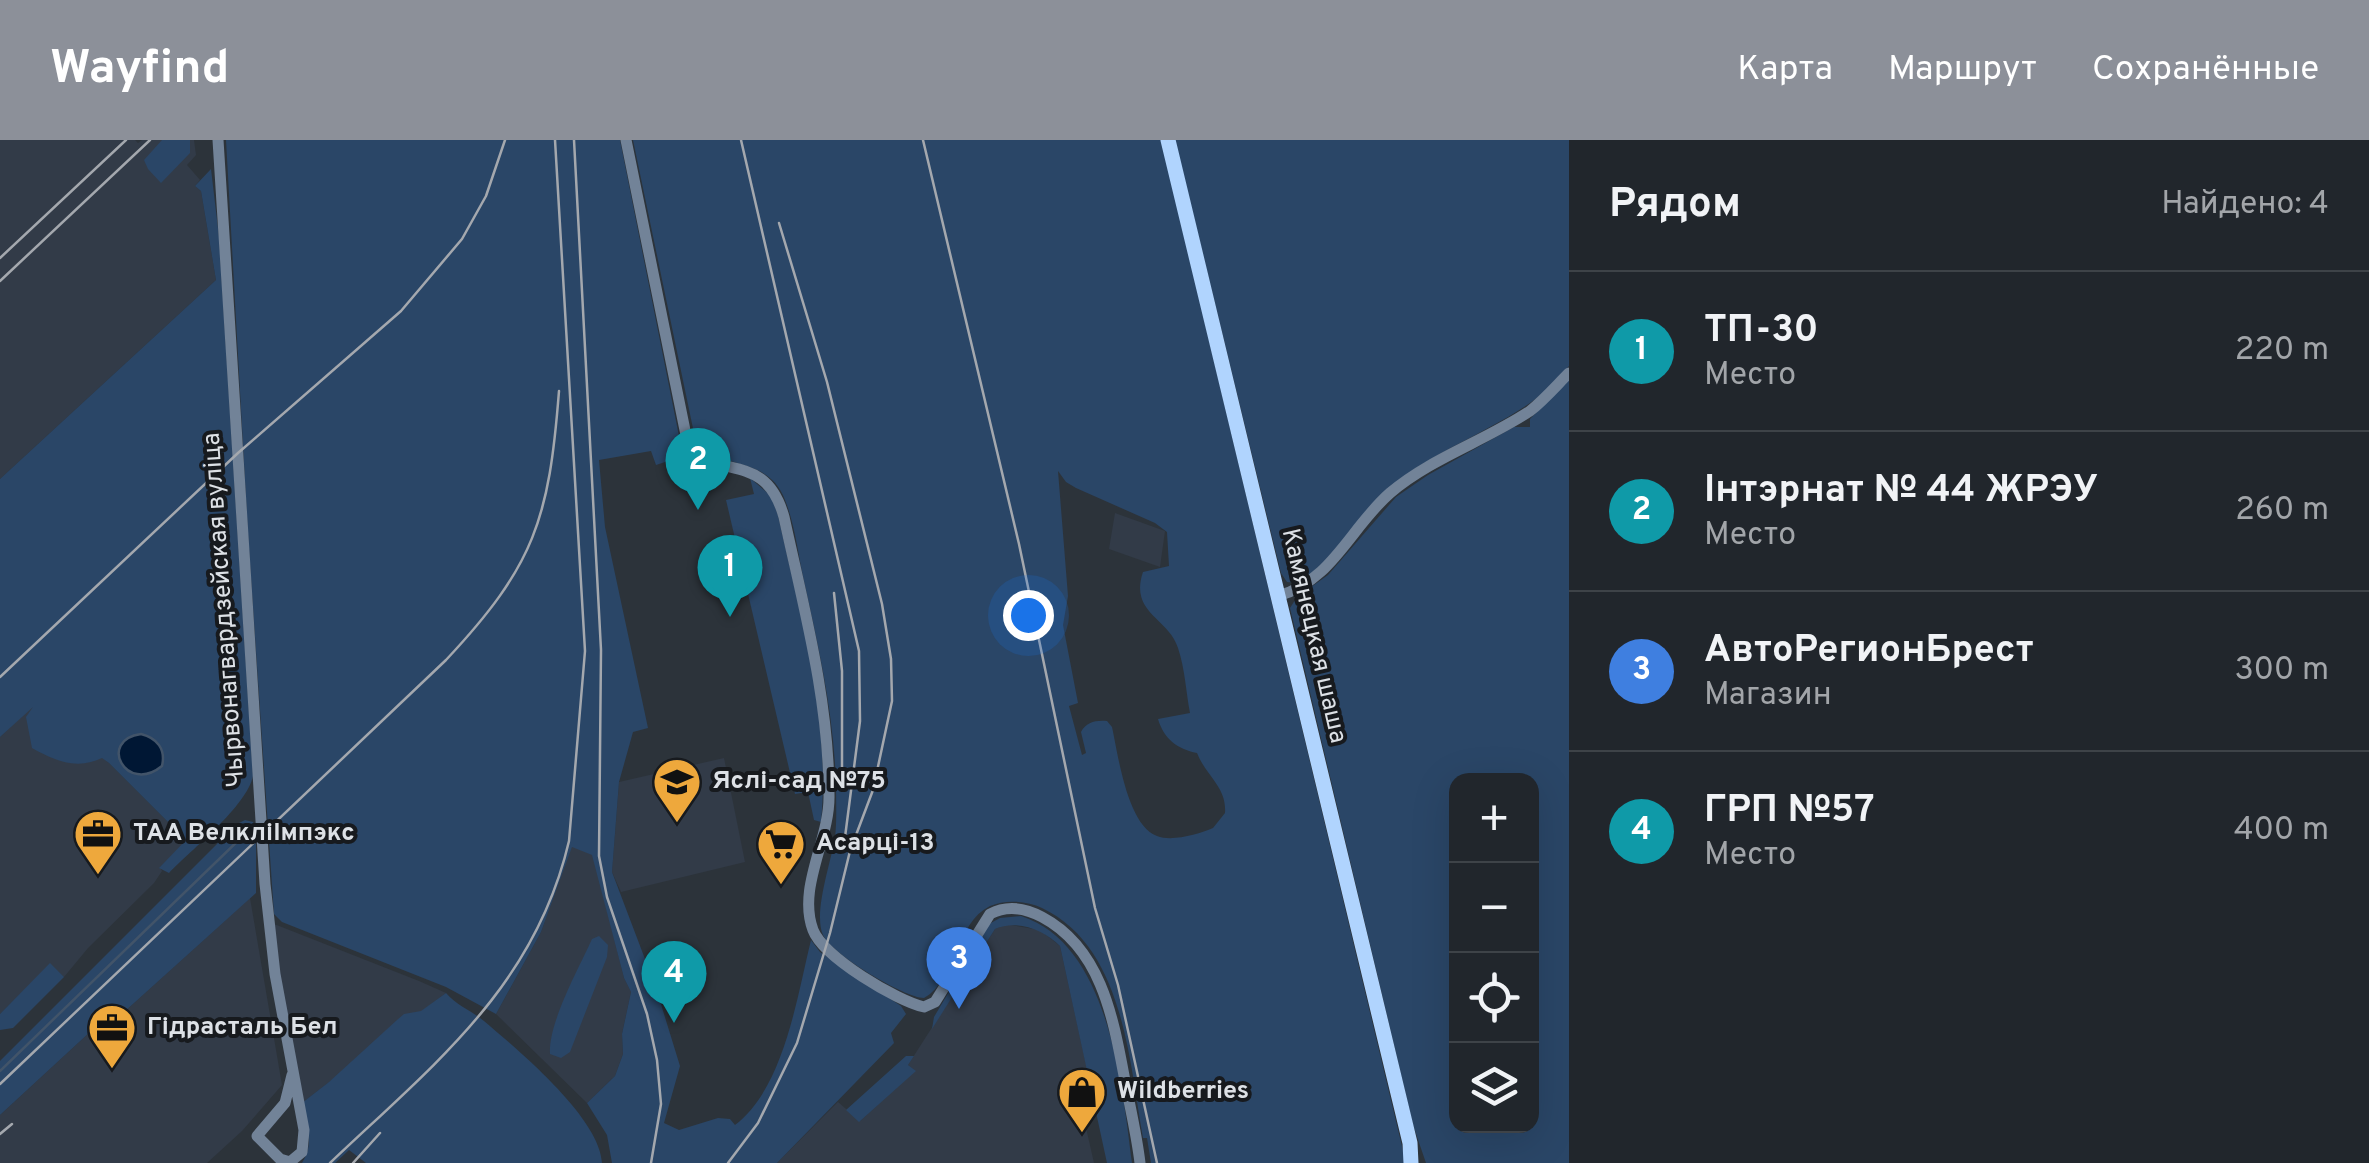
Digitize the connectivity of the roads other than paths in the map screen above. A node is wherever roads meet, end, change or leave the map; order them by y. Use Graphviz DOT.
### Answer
graph roads {
  1 [pos="218,140"];
  2 [pos="626,140"];
  3 [pos="1168,140"];
  4 [pos="1569,373"];
  5 [pos="1278,596"];
  6 [pos="292,1075"];
  7 [pos="1410,1143"];
  8 [pos="1140,1163"];
  9 [pos="1412,1163"];
  10 [pos="1420,1163"];
  1 -- 6 [label="street, Чырвонагвардзейская вуліца"];
  2 -- 8 [label="street"];
  3 -- 5 [label="main road, Камянецкая шаша"];
  4 -- 5 [label="street"];
  5 -- 7 [label="main road, Камянецкая шаша"];
  6 -- 6 [label="street, Чырвонагвардзейская вуліца"];
  7 -- 9 [label="main road, Камянецкая шаша"];
  7 -- 10 [label="main road, Камянецкая шаша"];
}
